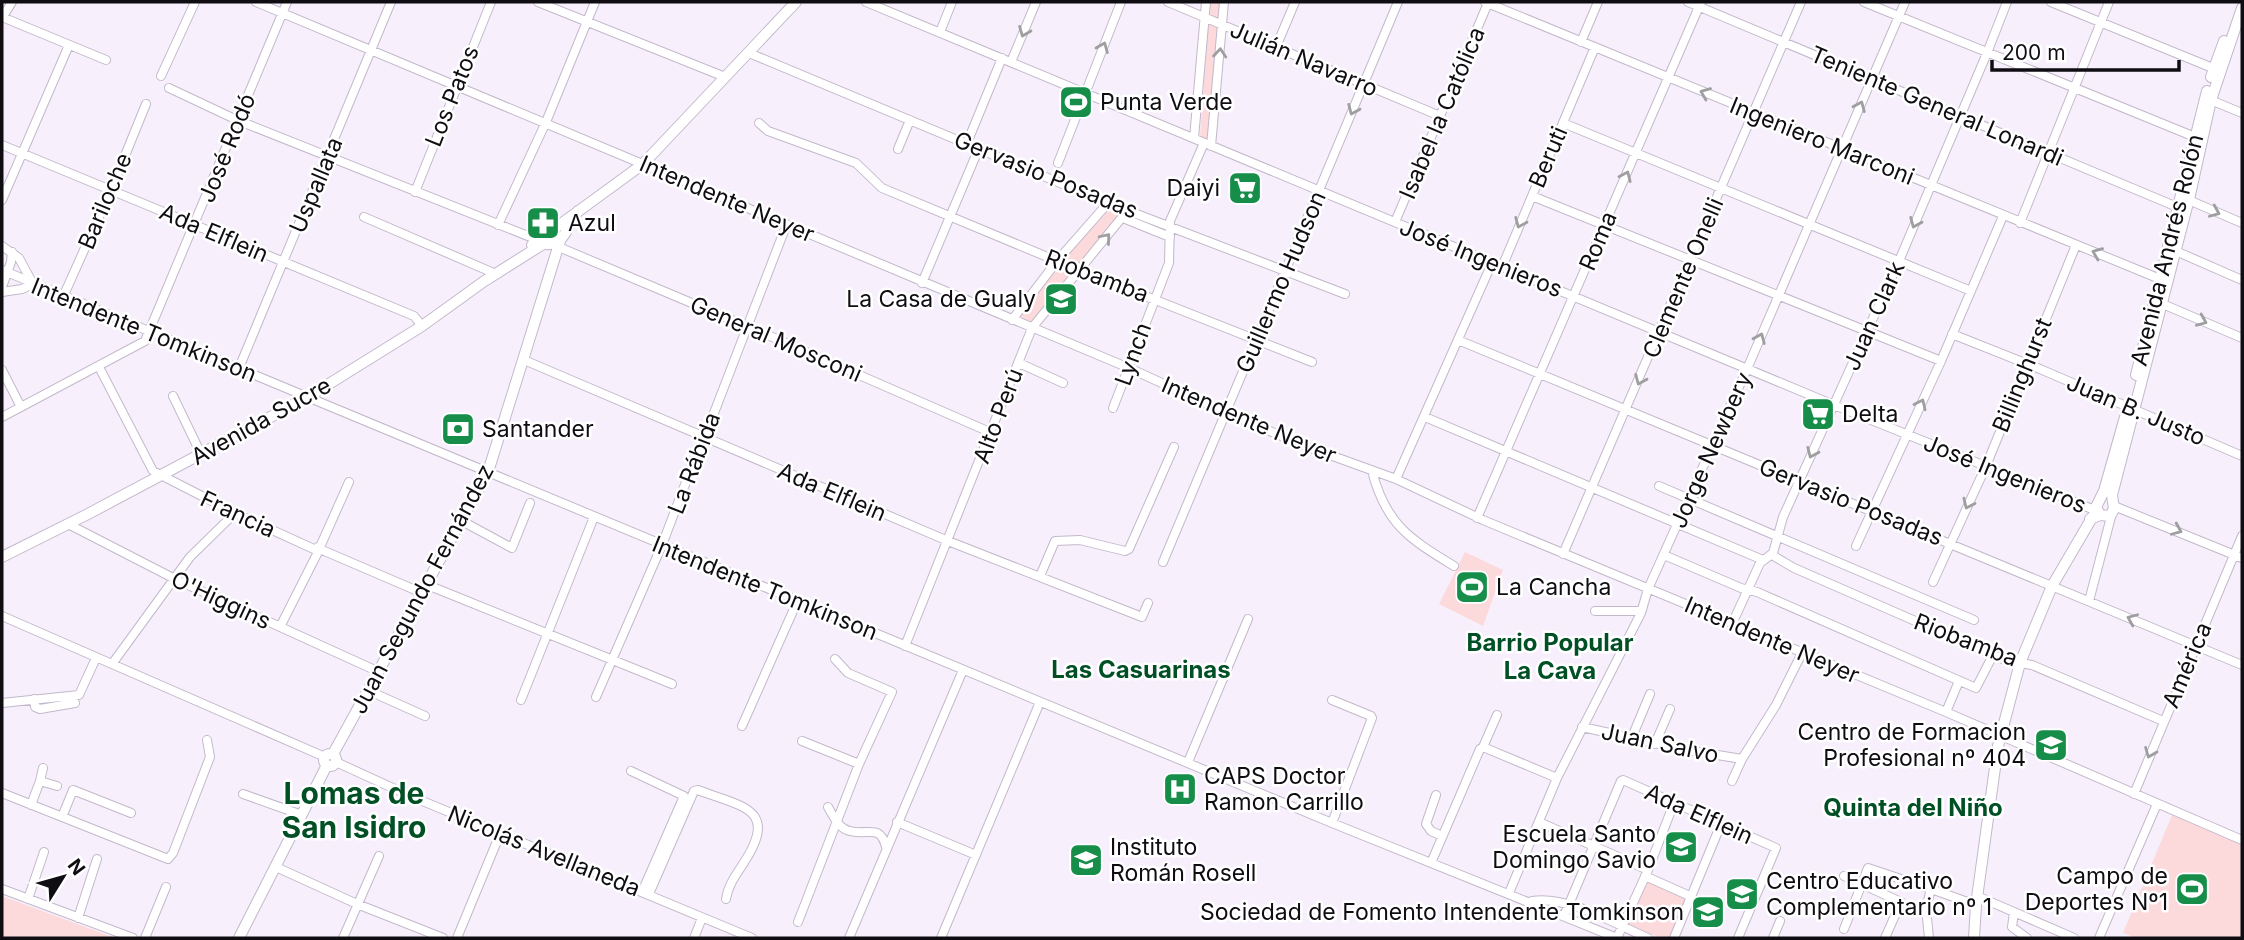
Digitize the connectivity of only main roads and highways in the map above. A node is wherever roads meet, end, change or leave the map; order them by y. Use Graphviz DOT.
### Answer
graph roads {
  1 [pos="796,2"];
  2 [pos="2239,2"];
  3 [pos="2242,8"];
  4 [pos="2217,70"];
  5 [pos="2208,99"];
  6 [pos="2183,204"];
  7 [pos="578,211"];
  8 [pos="550,230"];
  9 [pos="553,242"];
  10 [pos="2171,249"];
  11 [pos="508,266"];
  12 [pos="2158,302"];
  13 [pos="2131,409"];
  14 [pos="2113,507"];
  15 [pos="2097,511"];
  16 [pos="2,555"];
  17 [pos="239,938"];
  18 [pos="1974,938"];
  1 -- 7 [label="main road, Avenida Sucre"];
  2 -- 4 [label="main road, Avenida Andrés Rolón"];
  3 -- 4 [label="main road, Avenida Andrés Rolón"];
  4 -- 5 [label="main road, Avenida Andrés Rolón"];
  5 -- 6 [label="main road, Avenida Andrés Rolón"];
  5 -- 6 [label="main road, Avenida Andrés Rolón"];
  6 -- 10 [label="main road, Avenida Andrés Rolón"];
  7 -- 8 [label="main road, Avenida Sucre"];
  7 -- 9 [label="main road, Avenida Sucre"];
  8 -- 9 [label="main road"];
  8 -- 9 [label="main road"];
  9 -- 11 [label="main road, Avenida Sucre"];
  9 -- 11 [label="main road, Avenida Sucre"];
  9 -- 17 [label="main road, Juan Segundo Fernández"];
  10 -- 12 [label="main road, Avenida Andrés Rolón"];
  10 -- 12 [label="main road, Avenida Andrés Rolón"];
  11 -- 16 [label="main road, Avenida Sucre"];
  12 -- 13 [label="main road, Avenida Andrés Rolón"];
  13 -- 14 [label="main road, Avenida Andrés Rolón"];
  13 -- 15 [label="main road, Avenida Andrés Rolón"];
  14 -- 15 [label="main road"];
  14 -- 15 [label="main road"];
  15 -- 18 [label="main road, Avenida Andrés Rolón"];
}
